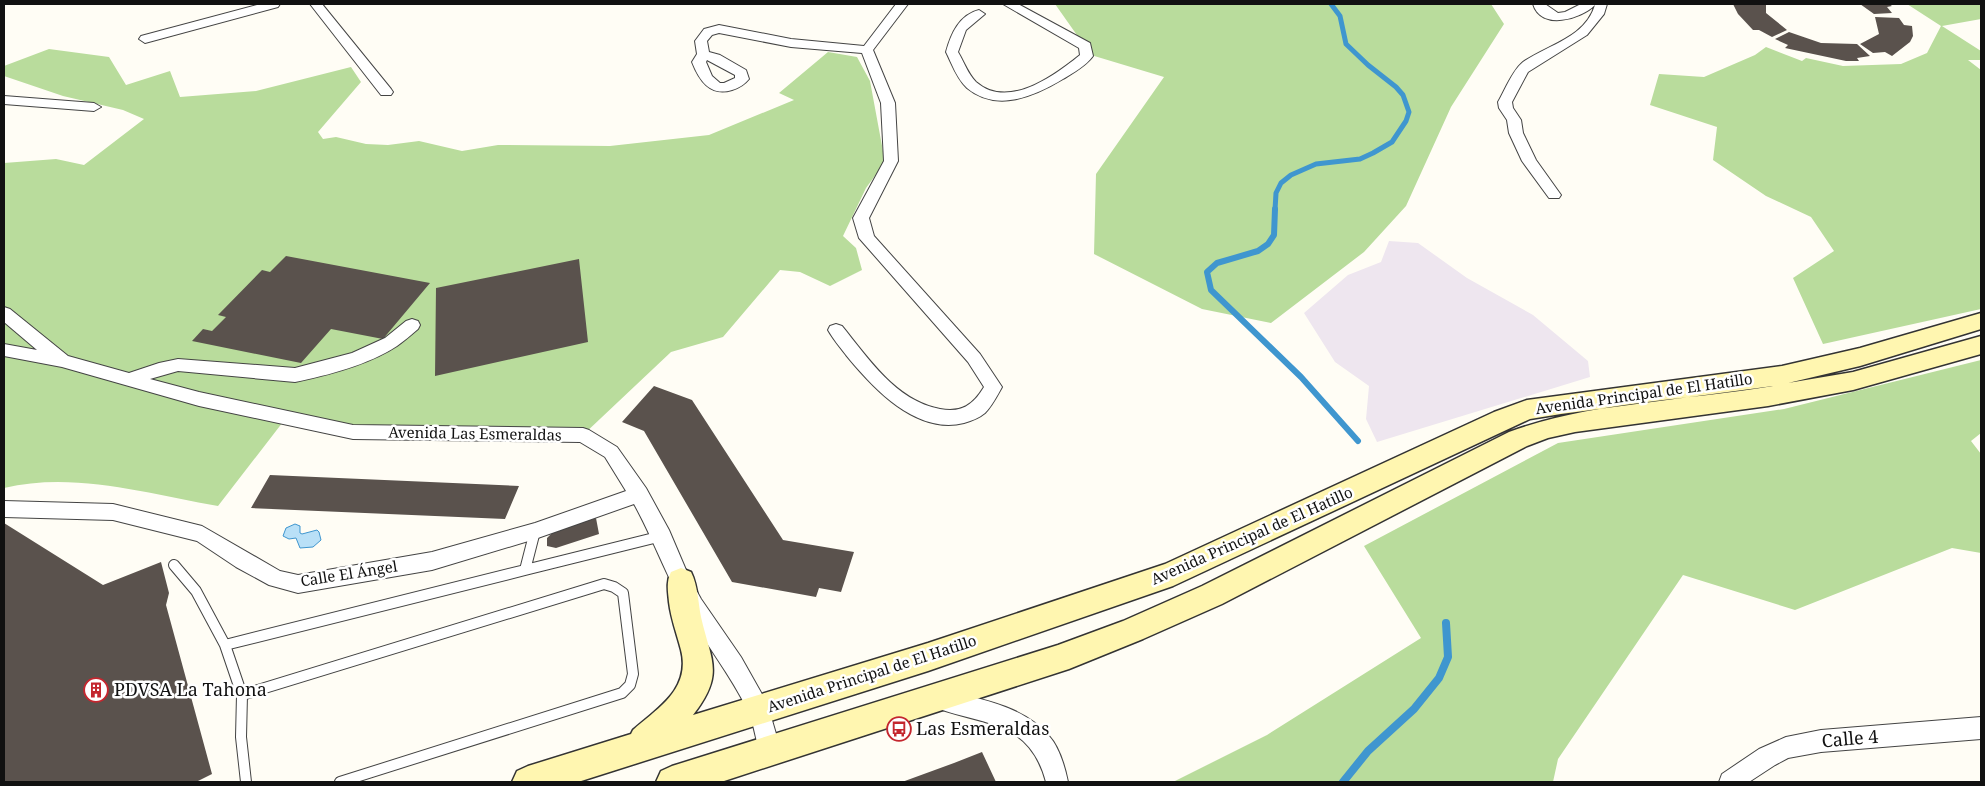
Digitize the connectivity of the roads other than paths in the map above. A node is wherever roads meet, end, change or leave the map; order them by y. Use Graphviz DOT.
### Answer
graph roads {
  1 [pos="274,4"];
  2 [pos="316,4"];
  3 [pos="902,4"];
  4 [pos="1008,4"];
  5 [pos="1540,4"];
  6 [pos="1589,4"];
  7 [pos="1601,4"];
  8 [pos="980,14"];
  9 [pos="145,39"];
  10 [pos="867,50"];
  11 [pos="703,54"];
  12 [pos="386,92"];
  13 [pos="4,100"];
  14 [pos="94,107"];
  15 [pos="1554,195"];
  16 [pos="4,313"];
  17 [pos="1981,321"];
  18 [pos="412,325"];
  19 [pos="836,330"];
  20 [pos="1981,345"];
  21 [pos="4,350"];
  22 [pos="62,361"];
  23 [pos="128,380"];
  24 [pos="639,494"];
  25 [pos="4,509"];
  26 [pos="535,531"];
  27 [pos="662,536"];
  28 [pos="174,565"];
  29 [pos="525,570"];
  30 [pos="681,581"];
  31 [pos="225,645"];
  32 [pos="242,695"];
  33 [pos="939,699"];
  34 [pos="758,710"];
  35 [pos="1981,728"];
  36 [pos="636,747"];
  37 [pos="770,751"];
  38 [pos="246,782"];
  39 [pos="340,782"];
  40 [pos="528,782"];
  41 [pos="672,782"];
  42 [pos="1056,782"];
  43 [pos="1730,782"];
  1 -- 9 [label="street"];
  2 -- 12 [label="street"];
  3 -- 10 [label="street"];
  4 -- 8 [label="street"];
  5 -- 6 [label="street"];
  7 -- 15 [label="street"];
  10 -- 11 [label="street"];
  10 -- 19 [label="street"];
  13 -- 14 [label="street"];
  16 -- 22 [label="street"];
  17 -- 34 [label="main road, Avenida Principal de El Hatillo"];
  18 -- 23 [label="street"];
  20 -- 33 [label="main road, Avenida Principal de El Hatillo"];
  21 -- 22 [label="street, Avenida Las Esmeraldas"];
  22 -- 23 [label="street, Avenida Las Esmeraldas"];
  23 -- 24 [label="street, Avenida Las Esmeraldas"];
  24 -- 26 [label="street, Calle El Ángel"];
  24 -- 27 [label="street, Avenida Las Esmeraldas"];
  25 -- 26 [label="street, Calle El Ángel"];
  26 -- 29 [label="lane"];
  27 -- 29 [label="lane"];
  27 -- 30 [label="street, Avenida Las Esmeraldas"];
  28 -- 31 [label="lane"];
  29 -- 31 [label="lane"];
  30 -- 34 [label="street, Avenida Las Esmeraldas"];
  30 -- 36 [label="main road"];
  31 -- 32 [label="lane"];
  32 -- 38 [label="lane"];
  32 -- 39 [label="lane"];
  33 -- 37 [label="main road, Avenida Principal de El Hatillo"];
  33 -- 42 [label="street"];
  34 -- 36 [label="main road, Avenida Principal de El Hatillo"];
  34 -- 37 [label="street, Avenida Las Esmeraldas"];
  35 -- 43 [label="street, Calle 4"];
  36 -- 40 [label="main road, Avenida Principal de El Hatillo"];
  37 -- 41 [label="main road, Avenida Principal de El Hatillo"];
}
